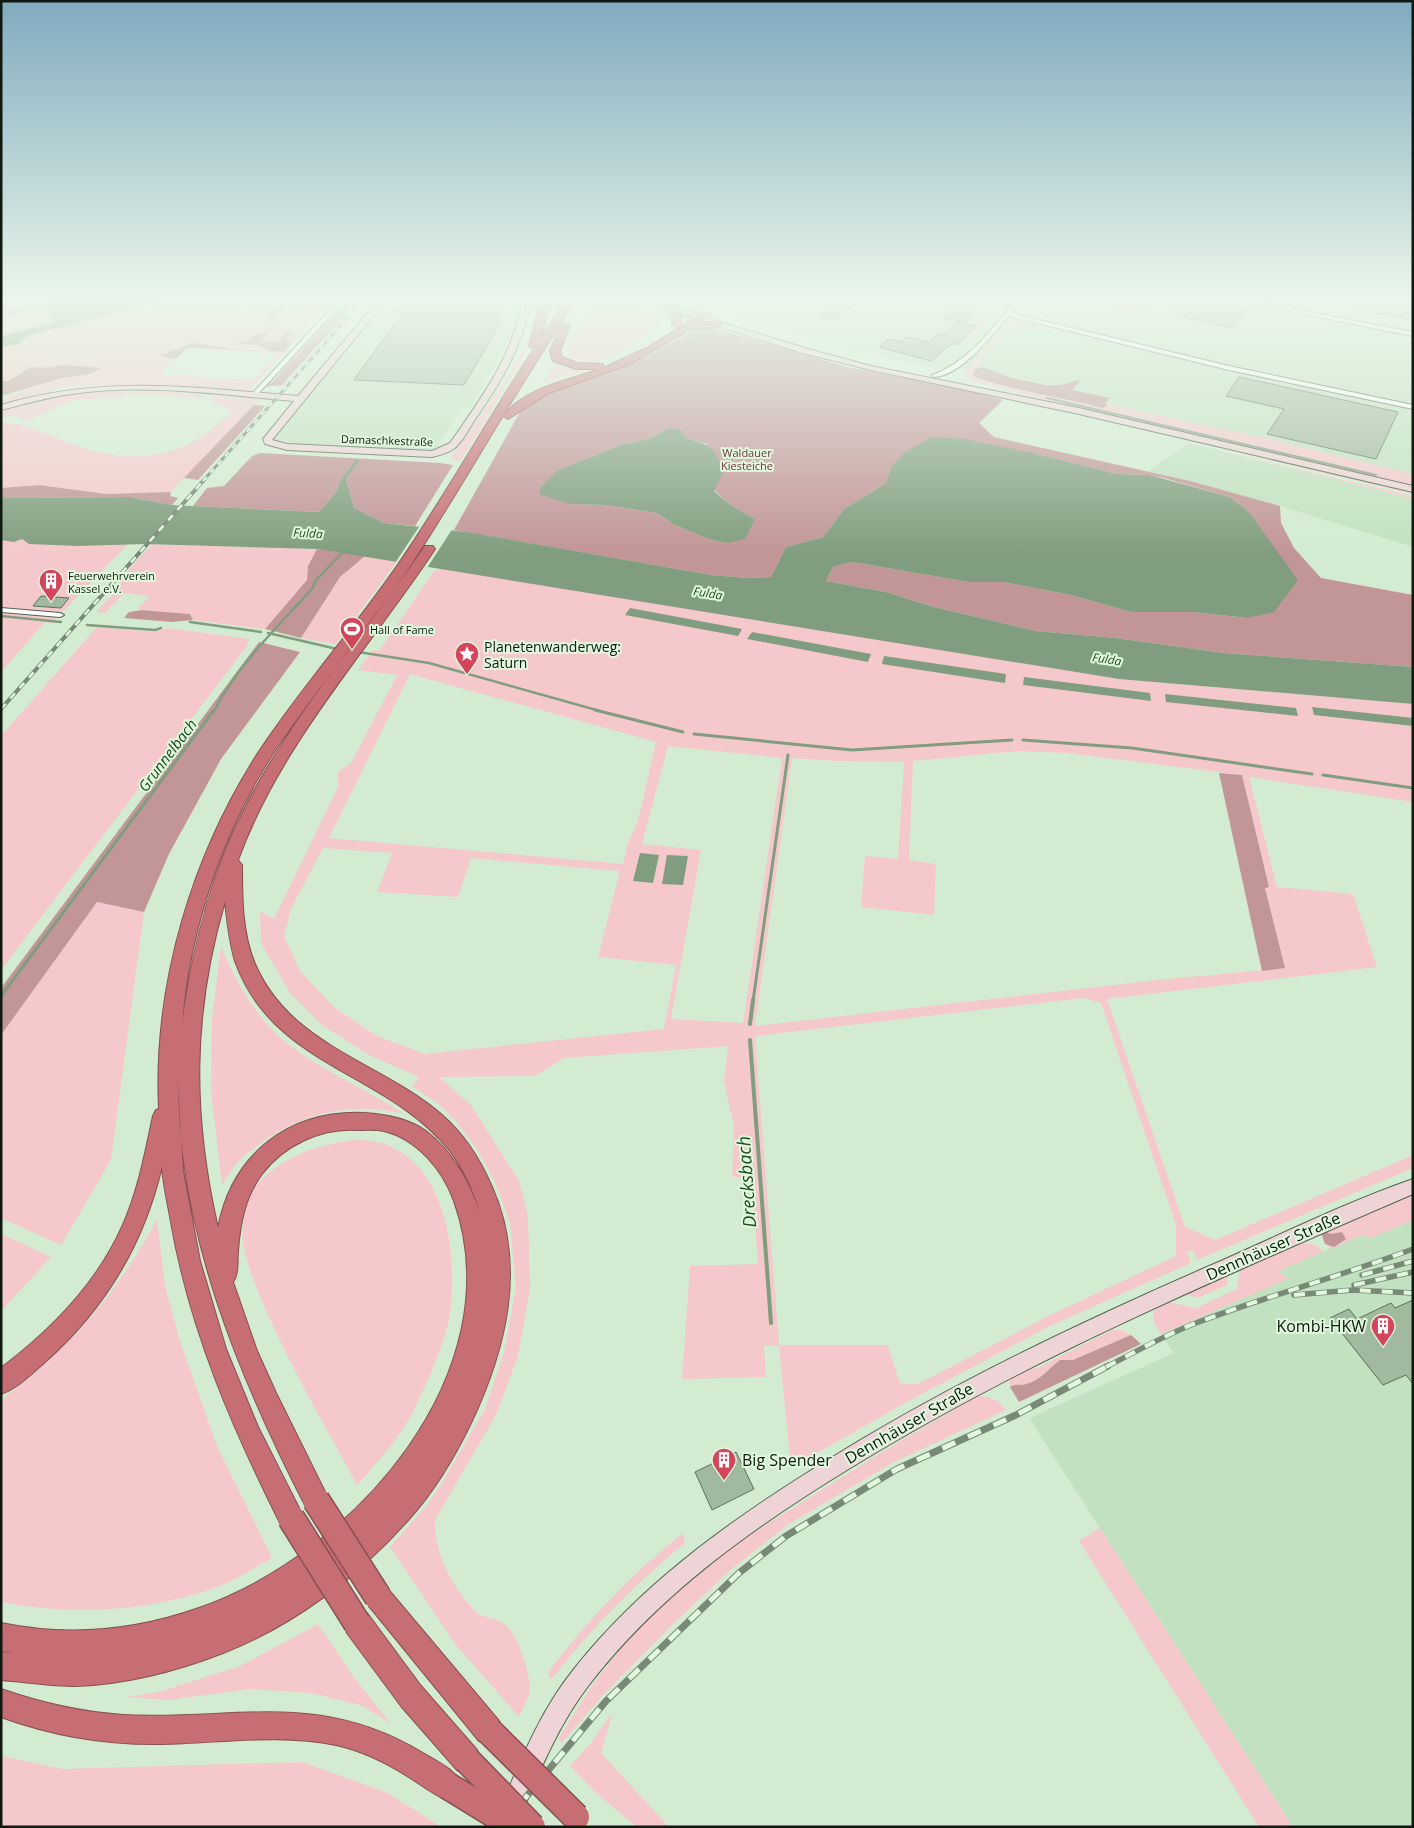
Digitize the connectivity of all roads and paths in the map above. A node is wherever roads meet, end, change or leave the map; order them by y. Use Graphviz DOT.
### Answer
graph roads {
  1 [pos="265,383"];
  2 [pos="312,383"];
  3 [pos="494,383"];
  4 [pos="518,383"];
  5 [pos="528,383"];
  6 [pos="564,383"];
  7 [pos="946,383"];
  8 [pos="975,383"];
  9 [pos="1301,383"];
  10 [pos="253,396"];
  11 [pos="299,399"];
  12 [pos="1413,407"];
  13 [pos="1,408"];
  14 [pos="1079,411"];
  15 [pos="508,416"];
  16 [pos="478,457"];
  17 [pos="1413,489"];
  18 [pos="1,610"];
  19 [pos="60,615"];
  20 [pos="328,679"];
  21 [pos="235,847"];
  22 [pos="167,1096"];
  23 [pos="1413,1186"];
  24 [pos="225,1296"];
  25 [pos="1,1383"];
  26 [pos="1,1637"];
  27 [pos="1,1666"];
  28 [pos="1,1703"];
  29 [pos="581,1822"];
  30 [pos="504,1827"];
  31 [pos="515,1827"];
  32 [pos="532,1827"];
  1 -- 10 [label="street"];
  2 -- 11 [label="street, Damaschkestraße"];
  3 -- 11 [label="street, Damaschkestraße"];
  4 -- 16 [label="highway"];
  5 -- 15 [label="highway"];
  6 -- 15 [label="highway"];
  7 -- 14 [label="street"];
  8 -- 14 [label="street"];
  9 -- 12 [label="street"];
  10 -- 11 [label="street"];
  10 -- 13 [label="street"];
  14 -- 17 [label="street"];
  15 -- 16 [label="highway"];
  16 -- 20 [label="highway"];
  18 -- 19 [label="street"];
  20 -- 21 [label="highway"];
  20 -- 22 [label="highway"];
  21 -- 24 [label="highway"];
  21 -- 27 [label="highway"];
  22 -- 25 [label="highway"];
  22 -- 32 [label="highway, bridge"];
  23 -- 30 [label="street, Dennhäuser Straße"];
  24 -- 26 [label="highway"];
  24 -- 29 [label="highway, bridge"];
  28 -- 31 [label="highway, bridge"];
}
